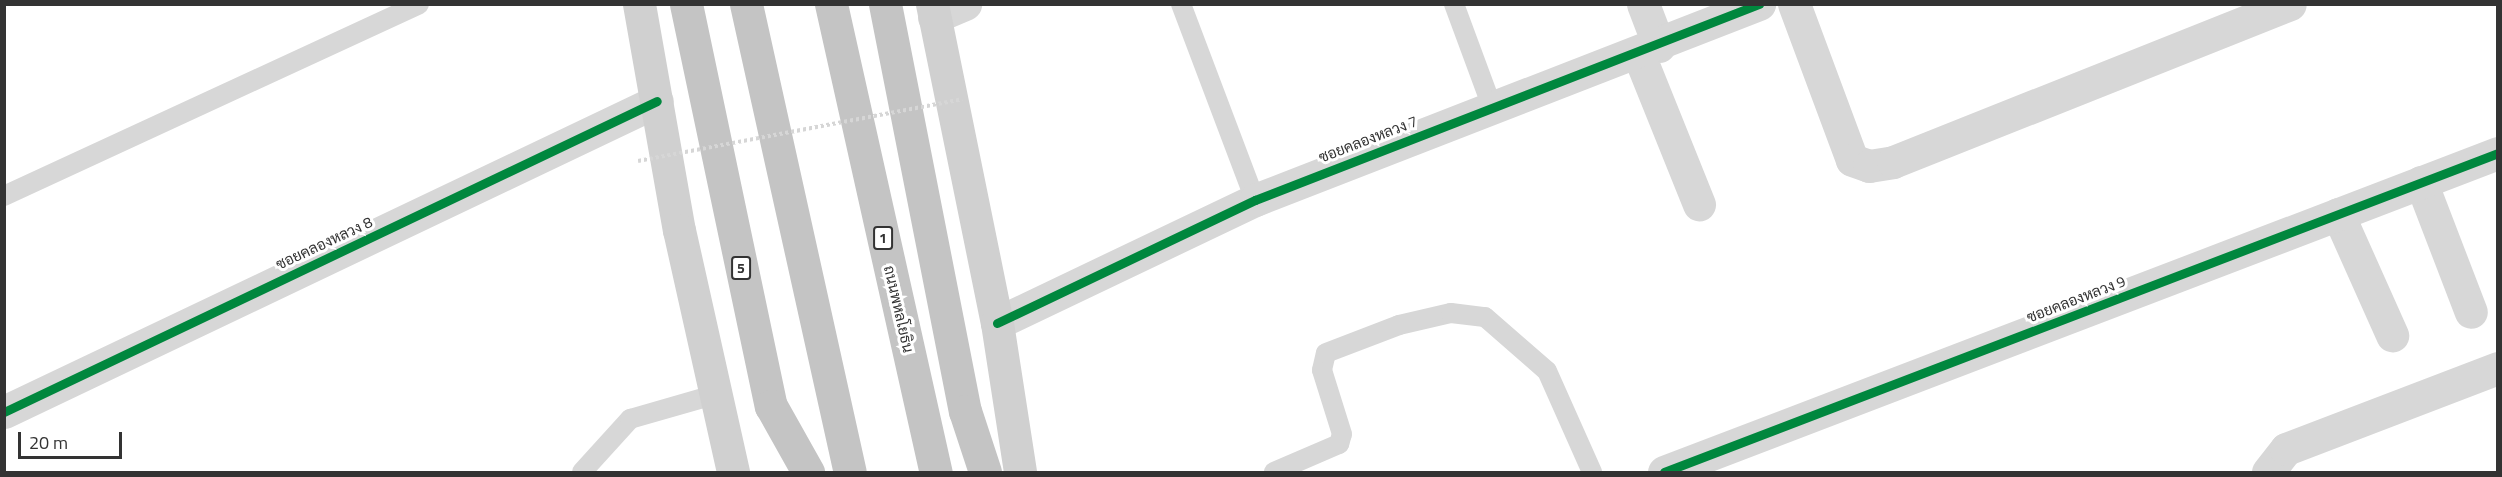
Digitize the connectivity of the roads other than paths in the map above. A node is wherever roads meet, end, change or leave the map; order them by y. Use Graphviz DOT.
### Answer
graph roads {
  1 [pos="419,4"];
  2 [pos="639,4"];
  3 [pos="686,4"];
  4 [pos="746,4"];
  5 [pos="831,4"];
  6 [pos="965,4"];
  7 [pos="1181,4"];
  8 [pos="1454,4"];
  9 [pos="1643,4"];
  10 [pos="1760,4"];
  11 [pos="1794,4"];
  12 [pos="2289,4"];
  13 [pos="885,8"];
  14 [pos="933,11"];
  15 [pos="1649,51"];
  16 [pos="657,101"];
  17 [pos="1492,107"];
  18 [pos="2498,153"];
  19 [pos="2421,182"];
  20 [pos="4,196"];
  21 [pos="1255,200"];
  22 [pos="1699,204"];
  23 [pos="2338,214"];
  24 [pos="2471,312"];
  25 [pos="997,323"];
  26 [pos="2392,335"];
  27 [pos="2498,368"];
  28 [pos="717,394"];
  29 [pos="771,406"];
  30 [pos="965,411"];
  31 [pos="4,412"];
  32 [pos="582,472"];
  33 [pos="733,472"];
  34 [pos="781,472"];
  35 [pos="808,472"];
  36 [pos="850,472"];
  37 [pos="936,472"];
  38 [pos="970,472"];
  39 [pos="985,472"];
  40 [pos="1020,472"];
  41 [pos="1274,472"];
  42 [pos="1592,472"];
  43 [pos="1664,472"];
  44 [pos="2268,472"];
  1 -- 20 [label="lane"];
  2 -- 16 [label="main road"];
  3 -- 29 [label="highway, 5"];
  4 -- 36 [label="highway"];
  5 -- 37 [label="highway, ถนนพหลโยธิน / 1"];
  6 -- 14 [label="street"];
  7 -- 21 [label="lane"];
  8 -- 17 [label="lane"];
  9 -- 15 [label="street"];
  10 -- 15 [label="street, ซอยคลองหลวง 7"];
  11 -- 12 [label="street"];
  13 -- 30 [label="highway"];
  14 -- 25 [label="main road"];
  15 -- 17 [label="street, ซอยคลองหลวง 7"];
  15 -- 22 [label="street"];
  16 -- 28 [label="main road"];
  16 -- 31 [label="street, ซอยคลองหลวง 8"];
  17 -- 21 [label="street, ซอยคลองหลวง 7"];
  18 -- 19 [label="street, ซอยคลองหลวง 9"];
  19 -- 23 [label="street, ซอยคลองหลวง 9"];
  19 -- 24 [label="street"];
  21 -- 25 [label="street, ซอยคลองหลวง 7"];
  23 -- 26 [label="street"];
  23 -- 43 [label="street, ซอยคลองหลวง 9"];
  25 -- 40 [label="main road"];
  27 -- 44 [label="street"];
  28 -- 32 [label="lane"];
  28 -- 33 [label="main road"];
  29 -- 34 [label="highway, 5"];
  29 -- 35 [label="highway, 5"];
  30 -- 38 [label="highway"];
  30 -- 39 [label="highway"];
  41 -- 42 [label="lane"];
}
